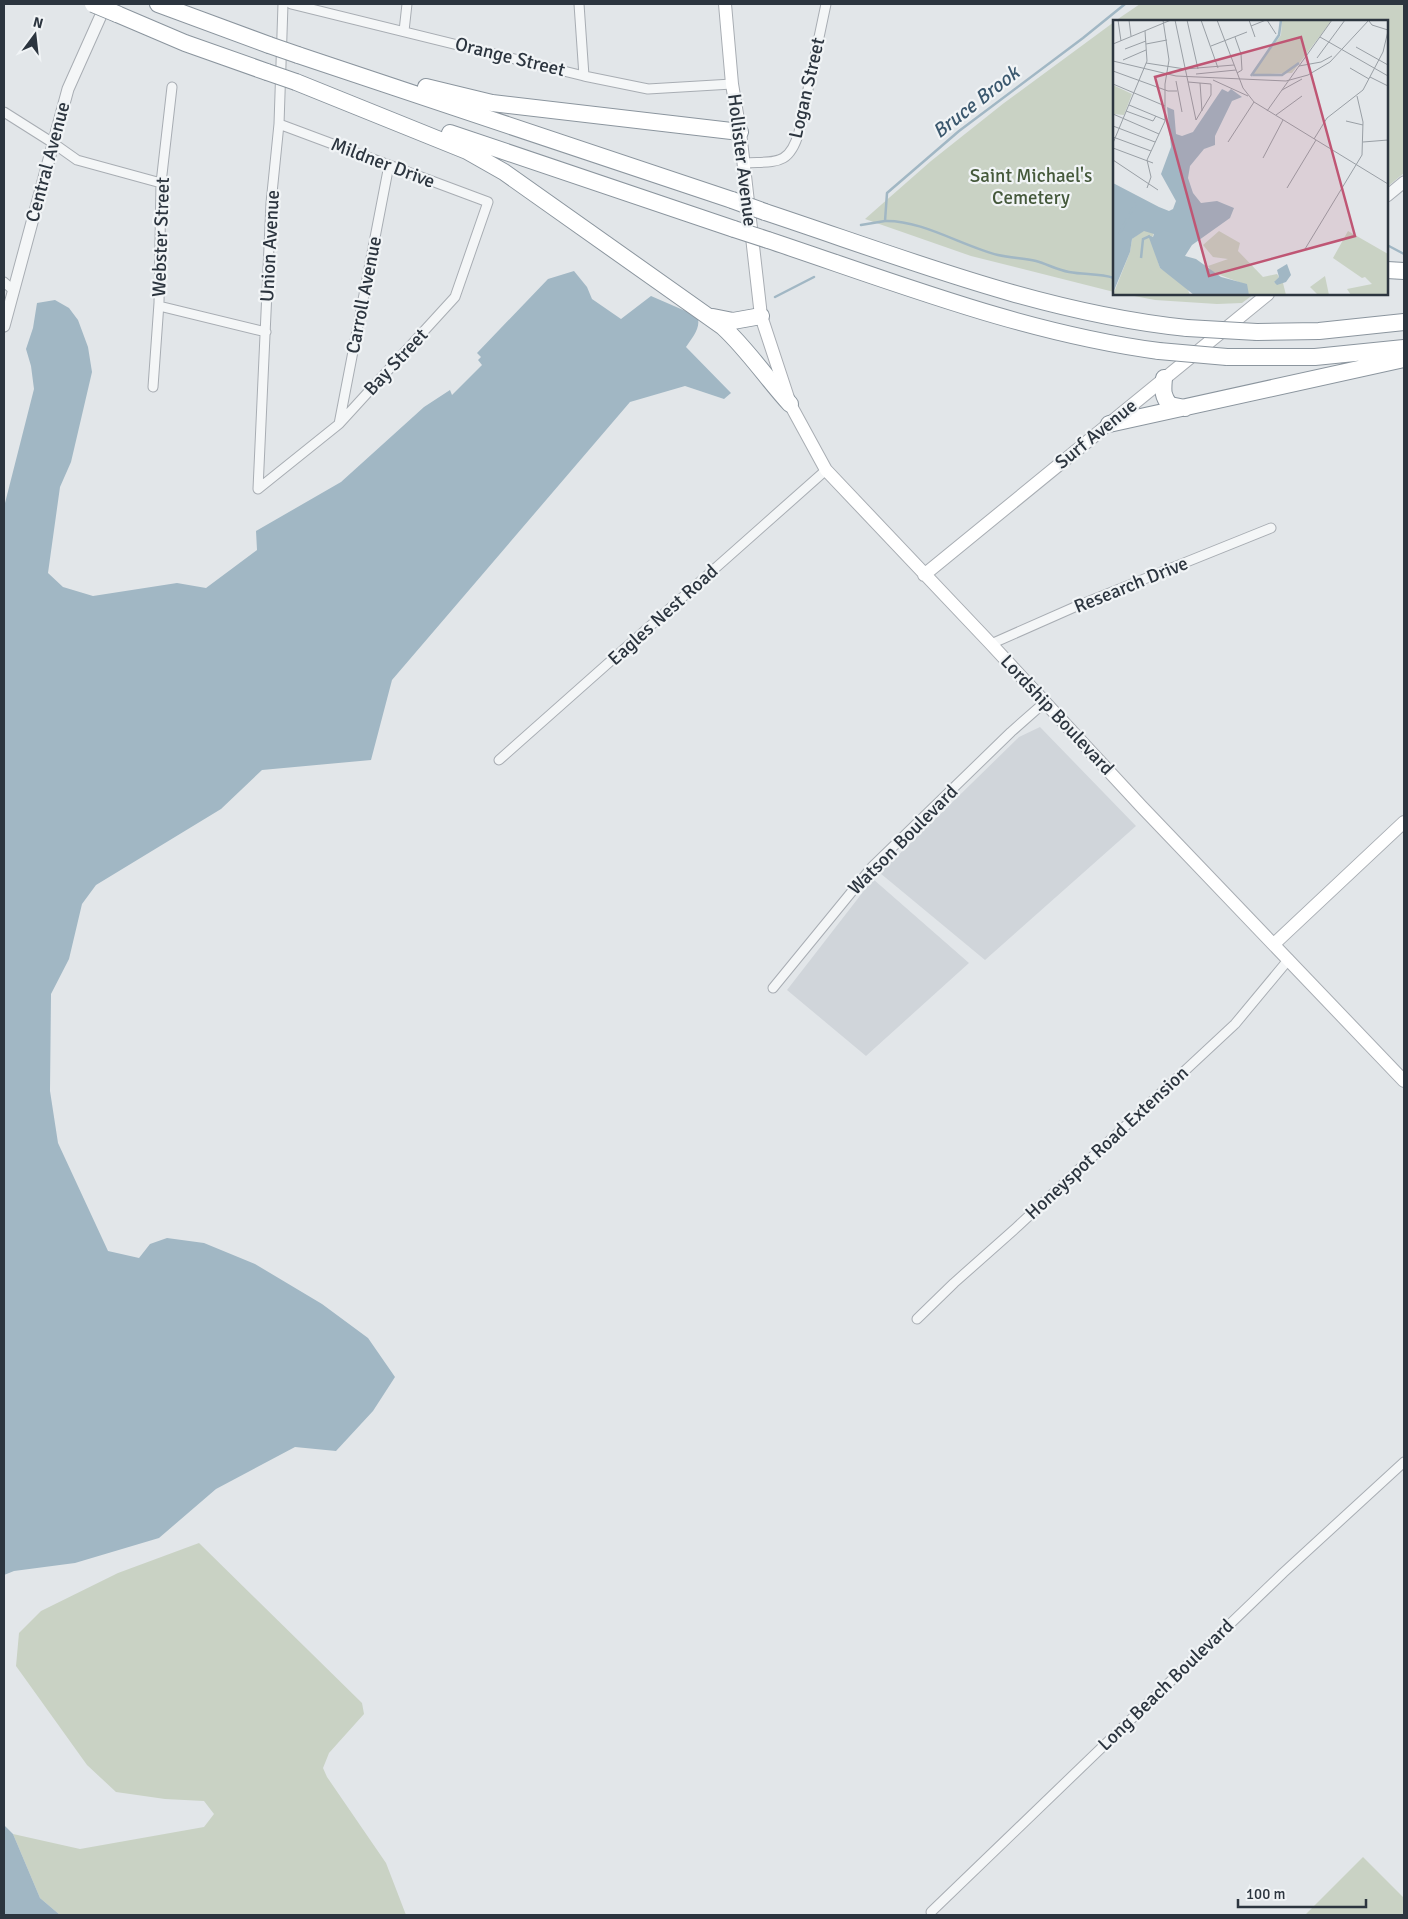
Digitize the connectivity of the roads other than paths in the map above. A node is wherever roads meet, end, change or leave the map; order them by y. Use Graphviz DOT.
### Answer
graph roads {
  1 [pos="93,4"];
  2 [pos="158,4"];
  3 [pos="283,4"];
  4 [pos="291,4"];
  5 [pos="407,4"];
  6 [pos="580,4"];
  7 [pos="725,4"];
  8 [pos="826,4"];
  9 [pos="111,9"];
  10 [pos="404,31"];
  11 [pos="298,55"];
  12 [pos="584,76"];
  13 [pos="296,82"];
  14 [pos="732,84"];
  15 [pos="172,88"];
  16 [pos="4,112"];
  17 [pos="279,124"];
  18 [pos="740,132"];
  19 [pos="53,143"];
  20 [pos="744,163"];
  21 [pos="389,165"];
  22 [pos="1404,182"];
  23 [pos="161,183"];
  24 [pos="1388,195"];
  25 [pos="488,202"];
  26 [pos="1388,270"];
  27 [pos="1404,270"];
  28 [pos="4,282"];
  29 [pos="13,290"];
  30 [pos="1267,295"];
  31 [pos="159,306"];
  32 [pos="706,314"];
  33 [pos="761,316"];
  34 [pos="1404,322"];
  35 [pos="4,326"];
  36 [pos="266,332"];
  37 [pos="1404,348"];
  38 [pos="1404,359"];
  39 [pos="1164,378"];
  40 [pos="153,387"];
  41 [pos="790,404"];
  42 [pos="1186,408"];
  43 [pos="339,424"];
  44 [pos="1109,424"];
  45 [pos="826,470"];
  46 [pos="258,489"];
  47 [pos="1271,528"];
  48 [pos="924,575"];
  49 [pos="991,644"];
  50 [pos="1045,702"];
  51 [pos="499,760"];
  52 [pos="1404,822"];
  53 [pos="1274,944"];
  54 [pos="1289,960"];
  55 [pos="773,988"];
  56 [pos="1404,1081"];
  57 [pos="917,1319"];
  58 [pos="1404,1462"];
  59 [pos="931,1912"];
  1 -- 9 [label="highway, bridge"];
  2 -- 11 [label="highway, bridge"];
  3 -- 17 [label="street, Union Avenue"];
  4 -- 10 [label="street, Orange Street"];
  5 -- 10 [label="street"];
  6 -- 12 [label="street"];
  7 -- 14 [label="main road, Hollister Avenue"];
  8 -- 20 [label="street, Logan Street"];
  9 -- 13 [label="highway, bridge"];
  9 -- 19 [label="street, Central Avenue"];
  10 -- 12 [label="street, Orange Street"];
  11 -- 18 [label="highway"];
  11 -- 34 [label="highway, bridge"];
  12 -- 14 [label="street, Orange Street"];
  13 -- 32 [label="highway"];
  13 -- 37 [label="highway, bridge"];
  14 -- 18 [label="main road, Hollister Avenue"];
  15 -- 23 [label="street, Webster Street"];
  16 -- 19 [label="street"];
  17 -- 21 [label="street, Mildner Drive"];
  17 -- 36 [label="street, Union Avenue"];
  18 -- 20 [label="main road, Hollister Avenue"];
  19 -- 23 [label="street"];
  19 -- 29 [label="street, Central Avenue"];
  20 -- 33 [label="main road, Hollister Avenue"];
  21 -- 25 [label="street, Mildner Drive"];
  21 -- 43 [label="street, Carroll Avenue"];
  22 -- 24 [label="street"];
  23 -- 31 [label="street, Webster Street"];
  25 -- 43 [label="street, Bay Street"];
  26 -- 27 [label="highway"];
  28 -- 29 [label="street"];
  29 -- 35 [label="street, Central Avenue"];
  30 -- 39 [label="main road, Surf Avenue"];
  31 -- 36 [label="street"];
  31 -- 40 [label="street, Webster Street"];
  32 -- 33 [label="highway"];
  32 -- 41 [label="highway"];
  33 -- 41 [label="main road, Lordship Boulevard"];
  36 -- 46 [label="street, Union Avenue"];
  38 -- 42 [label="highway"];
  39 -- 42 [label="highway"];
  39 -- 44 [label="main road, Surf Avenue"];
  41 -- 45 [label="main road, Lordship Boulevard"];
  42 -- 44 [label="highway"];
  43 -- 46 [label="street, Bay Street"];
  44 -- 48 [label="main road, Surf Avenue"];
  45 -- 48 [label="main road, Lordship Boulevard"];
  45 -- 51 [label="street, Eagles Nest Road"];
  47 -- 49 [label="street, Research Drive"];
  48 -- 49 [label="main road, Lordship Boulevard"];
  49 -- 50 [label="main road, Lordship Boulevard"];
  50 -- 53 [label="main road, Lordship Boulevard"];
  50 -- 55 [label="street, Watson Boulevard"];
  52 -- 53 [label="main road"];
  53 -- 54 [label="main road, Lordship Boulevard"];
  54 -- 56 [label="main road, Lordship Boulevard"];
  54 -- 57 [label="street, Honeyspot Road Extension"];
  58 -- 59 [label="street, Long Beach Boulevard"];
}
